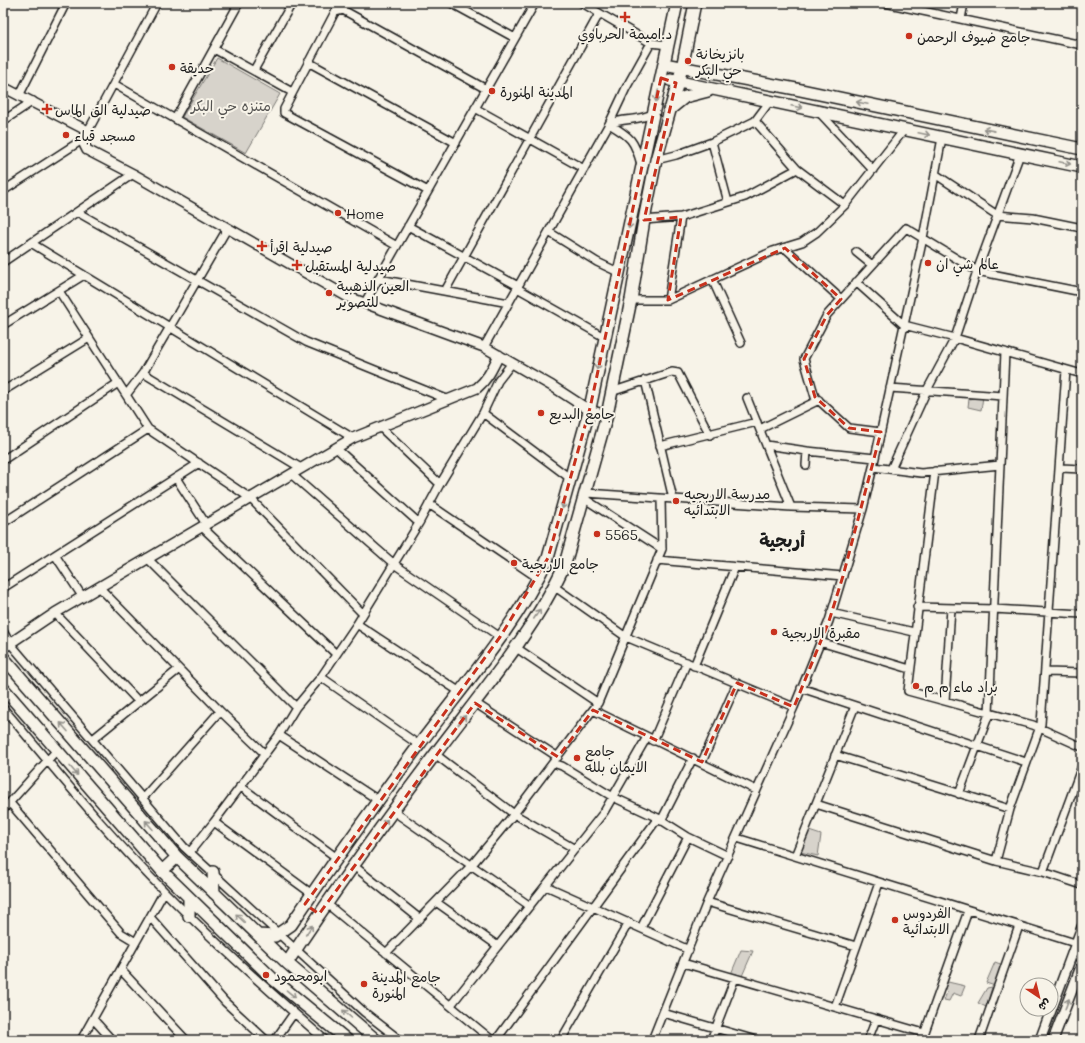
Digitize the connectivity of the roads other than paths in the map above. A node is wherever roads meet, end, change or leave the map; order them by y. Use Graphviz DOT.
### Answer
graph roads {
  1 [pos="66,3"];
  2 [pos="157,3"];
  3 [pos="240,3"];
  4 [pos="292,3"];
  5 [pos="451,3"];
  6 [pos="535,3"];
  7 [pos="582,3"];
  8 [pos="677,3"];
  9 [pos="695,3"];
  10 [pos="885,3"];
  11 [pos="964,3"];
  12 [pos="599,14"];
  13 [pos="961,19"];
  14 [pos="688,34"];
  15 [pos="515,38"];
  16 [pos="651,43"];
  17 [pos="668,45"];
  18 [pos="1082,45"];
  19 [pos="214,49"];
  20 [pos="308,62"];
  21 [pos="664,64"];
  22 [pos="682,68"];
  23 [pos="254,70"];
  24 [pos="711,73"];
  25 [pos="661,78"];
  26 [pos="749,80"];
  27 [pos="676,82"];
  28 [pos="114,84"];
  29 [pos="3,87"];
  30 [pos="486,89"];
  31 [pos="716,90"];
  32 [pos="292,92"];
  33 [pos="19,96"];
  34 [pos="746,96"];
  35 [pos="33,102"];
  36 [pos="770,102"];
  37 [pos="476,108"];
  38 [pos="669,110"];
  39 [pos="819,112"];
  40 [pos="654,113"];
  41 [pos="175,119"];
  42 [pos="3,121"];
  43 [pos="755,121"];
  44 [pos="609,124"];
  45 [pos="904,130"];
  46 [pos="88,131"];
  47 [pos="1015,135"];
  48 [pos="531,138"];
  49 [pos="942,138"];
  50 [pos="82,140"];
  51 [pos="712,142"];
  52 [pos="456,143"];
  53 [pos="1052,143"];
  54 [pos="1082,149"];
  55 [pos="1016,153"];
  56 [pos="656,160"];
  57 [pos="1049,160"];
  58 [pos="642,166"];
  59 [pos="1082,167"];
  60 [pos="584,169"];
  61 [pos="798,169"];
  62 [pos="873,170"];
  63 [pos="133,174"];
  64 [pos="935,174"];
  65 [pos="3,191"];
  66 [pos="428,191"];
  67 [pos="728,202"];
  68 [pos="845,205"];
  69 [pos="77,212"];
  70 [pos="997,215"];
  71 [pos="681,217"];
  72 [pos="644,220"];
  73 [pos="408,226"];
  74 [pos="1082,228"];
  75 [pos="227,229"];
  76 [pos="549,232"];
  77 [pos="923,238"];
  78 [pos="31,243"];
  79 [pos="397,246"];
  80 [pos="785,248"];
  81 [pos="856,252"];
  82 [pos="465,256"];
  83 [pos="3,262"];
  84 [pos="872,265"];
  85 [pos="977,271"];
  86 [pos="618,272"];
  87 [pos="84,275"];
  88 [pos="379,278"];
  89 [pos="712,279"];
  90 [pos="196,281"];
  91 [pos="856,282"];
  92 [pos="518,287"];
  93 [pos="59,291"];
  94 [pos="445,291"];
  95 [pos="1082,292"];
  96 [pos="841,299"];
  97 [pos="631,300"];
  98 [pos="668,300"];
  99 [pos="509,303"];
  100 [pos="364,304"];
  101 [pos="3,325"];
  102 [pos="904,325"];
  103 [pos="169,326"];
  104 [pos="604,337"];
  105 [pos="89,338"];
  106 [pos="955,338"];
  107 [pos="741,343"];
  108 [pos="484,347"];
  109 [pos="1006,352"];
  110 [pos="499,355"];
  111 [pos="512,363"];
  112 [pos="1066,370"];
  113 [pos="143,373"];
  114 [pos="1082,374"];
  115 [pos="645,380"];
  116 [pos="118,383"];
  117 [pos="890,388"];
  118 [pos="927,390"];
  119 [pos="3,391"];
  120 [pos="611,392"];
  121 [pos="126,395"];
  122 [pos="1004,396"];
  123 [pos="747,398"];
  124 [pos="449,400"];
  125 [pos="819,400"];
  126 [pos="589,410"];
  127 [pos="482,413"];
  128 [pos="607,415"];
  129 [pos="758,426"];
  130 [pos="380,427"];
  131 [pos="148,429"];
  132 [pos="881,432"];
  133 [pos="710,435"];
  134 [pos="353,438"];
  135 [pos="766,445"];
  136 [pos="660,446"];
  137 [pos="336,448"];
  138 [pos="807,450"];
  139 [pos="875,458"];
  140 [pos="3,460"];
  141 [pos="199,463"];
  142 [pos="806,465"];
  143 [pos="1000,465"];
  144 [pos="873,467"];
  145 [pos="301,468"];
  146 [pos="1061,468"];
  147 [pos="891,469"];
  148 [pos="1082,469"];
  149 [pos="935,471"];
  150 [pos="291,474"];
  151 [pos="176,478"];
  152 [pos="571,479"];
  153 [pos="440,484"];
  154 [pos="585,496"];
  155 [pos="250,498"];
  156 [pos="661,499"];
  157 [pos="673,499"];
  158 [pos="429,504"];
  159 [pos="791,507"];
  160 [pos="863,509"];
  161 [pos="3,523"];
  162 [pos="419,524"];
  163 [pos="204,525"];
  164 [pos="662,549"];
  165 [pos="55,555"];
  166 [pos="148,558"];
  167 [pos="657,560"];
  168 [pos="394,564"];
  169 [pos="735,567"];
  170 [pos="843,576"];
  171 [pos="538,578"];
  172 [pos="99,587"];
  173 [pos="554,587"];
  174 [pos="3,588"];
  175 [pos="82,596"];
  176 [pos="917,607"];
  177 [pos="951,608"];
  178 [pos="994,609"];
  179 [pos="1049,612"];
  180 [pos="55,613"];
  181 [pos="831,613"];
  182 [pos="364,614"];
  183 [pos="1082,614"];
  184 [pos="357,624"];
  185 [pos="3,631"];
  186 [pos="914,632"];
  187 [pos="500,637"];
  188 [pos="626,637"];
  189 [pos="820,642"];
  190 [pos="6,645"];
  191 [pos="515,647"];
  192 [pos="336,654"];
  193 [pos="3,656"];
  194 [pos="686,662"];
  195 [pos="694,666"];
  196 [pos="179,669"];
  197 [pos="910,669"];
  198 [pos="1046,672"];
  199 [pos="1082,673"];
  200 [pos="321,677"];
  201 [pos="737,683"];
  202 [pos="3,688"];
  203 [pos="801,688"];
  204 [pos="460,692"];
  205 [pos="138,701"];
  206 [pos="945,701"];
  207 [pos="475,703"];
  208 [pos="598,703"];
  209 [pos="855,706"];
  210 [pos="296,707"];
  211 [pos="794,707"];
  212 [pos="3,708"];
  213 [pos="593,710"];
  214 [pos="220,711"];
  215 [pos="989,714"];
  216 [pos="1040,728"];
  217 [pos="279,735"];
  218 [pos="93,739"];
  219 [pos="650,739"];
  220 [pos="419,744"];
  221 [pos="977,746"];
  222 [pos="1082,747"];
  223 [pos="56,751"];
  224 [pos="264,753"];
  225 [pos="435,754"];
  226 [pos="835,755"];
  227 [pos="558,757"];
  228 [pos="693,758"];
  229 [pos="48,760"];
  230 [pos="702,762"];
  231 [pos="1026,762"];
  232 [pos="553,763"];
  233 [pos="1082,766"];
  234 [pos="240,786"];
  235 [pos="756,790"];
  236 [pos="959,794"];
  237 [pos="143,798"];
  238 [pos="613,798"];
  239 [pos="378,800"];
  240 [pos="10,803"];
  241 [pos="816,804"];
  242 [pos="1010,809"];
  243 [pos="3,810"];
  244 [pos="393,811"];
  245 [pos="514,814"];
  246 [pos="659,820"];
  247 [pos="214,822"];
  248 [pos="688,837"];
  249 [pos="737,838"];
  250 [pos="575,849"];
  251 [pos="190,852"];
  252 [pos="728,856"];
  253 [pos="795,856"];
  254 [pos="177,857"];
  255 [pos="337,858"];
  256 [pos="996,861"];
  257 [pos="354,866"];
  258 [pos="471,866"];
  259 [pos="162,871"];
  260 [pos="213,872"];
  261 [pos="1043,872"];
  262 [pos="879,883"];
  263 [pos="1082,885"];
  264 [pos="546,886"];
  265 [pos="164,892"];
  266 [pos="214,892"];
  267 [pos="312,894"];
  268 [pos="189,898"];
  269 [pos="436,902"];
  270 [pos="707,902"];
  271 [pos="304,904"];
  272 [pos="327,904"];
  273 [pos="530,906"];
  274 [pos="593,906"];
  275 [pos="968,910"];
  276 [pos="319,914"];
  277 [pos="189,916"];
  278 [pos="150,917"];
  279 [pos="420,919"];
  280 [pos="629,922"];
  281 [pos="1019,926"];
  282 [pos="1082,927"];
  283 [pos="640,928"];
  284 [pos="279,934"];
  285 [pos="258,935"];
  286 [pos="136,942"];
  287 [pos="1075,943"];
  288 [pos="498,946"];
  289 [pos="856,946"];
  290 [pos="296,950"];
  291 [pos="689,950"];
  292 [pos="386,953"];
  293 [pos="287,963"];
  294 [pos="683,963"];
  295 [pos="1082,964"];
  296 [pos="121,970"];
  297 [pos="735,978"];
  298 [pos="451,1005"];
  299 [pos="835,1007"];
  300 [pos="294,1013"];
  301 [pos="662,1013"];
  302 [pos="876,1019"];
  303 [pos="94,1020"];
  304 [pos="716,1029"];
  305 [pos="923,1037"];
  306 [pos="81,1040"];
  307 [pos="112,1040"];
  308 [pos="186,1040"];
  309 [pos="266,1040"];
  310 [pos="275,1040"];
  311 [pos="325,1040"];
  312 [pos="347,1040"];
  313 [pos="376,1040"];
  314 [pos="400,1040"];
  315 [pos="492,1040"];
  316 [pos="496,1040"];
  317 [pos="561,1040"];
  318 [pos="652,1040"];
  319 [pos="711,1040"];
  320 [pos="756,1040"];
  321 [pos="868,1040"];
  322 [pos="979,1040"];
  323 [pos="1040,1040"];
  324 [pos="1053,1040"];
  1 -- 33 [label="street"];
  2 -- 28 [label="street"];
  3 -- 19 [label="street"];
  4 -- 23 [label="street"];
  5 -- 15 [label="street"];
  6 -- 15 [label="street"];
  7 -- 12 [label="street"];
  8 -- 17 [label="main road"];
  9 -- 14 [label="main road"];
  10 -- 13 [label="street"];
  11 -- 13 [label="street"];
  12 -- 16 [label="street"];
  12 -- 48 [label="street"];
  13 -- 18 [label="street"];
  14 -- 22 [label="main road"];
  14 -- 24 [label="main road"];
  15 -- 30 [label="street"];
  16 -- 17 [label="street"];
  16 -- 44 [label="street"];
  17 -- 21 [label="main road"];
  19 -- 23 [label="street"];
  19 -- 41 [label="street"];
  20 -- 30 [label="street"];
  20 -- 32 [label="street"];
  20 -- 52 [label="street"];
  21 -- 22 [label="main road"];
  21 -- 25 [label="main road"];
  22 -- 24 [label="main road"];
  22 -- 27 [label="main road"];
  23 -- 32 [label="street"];
  24 -- 26 [label="main road"];
  25 -- 27 [label="main road"];
  25 -- 40 [label="main road, one-way"];
  26 -- 34 [label="main road"];
  47 -- 26 [label="main road, one-way"];
  27 -- 31 [label="main road"];
  27 -- 38 [label="main road"];
  28 -- 41 [label="street"];
  28 -- 46 [label="street"];
  29 -- 33 [label="street"];
  30 -- 37 [label="street"];
  31 -- 34 [label="main road"];
  31 -- 38 [label="main road"];
  32 -- 66 [label="street"];
  33 -- 35 [label="street"];
  34 -- 36 [label="main road"];
  35 -- 42 [label="street"];
  35 -- 46 [label="street"];
  36 -- 39 [label="main road, one-way"];
  36 -- 43 [label="street"];
  37 -- 48 [label="street"];
  37 -- 52 [label="street"];
  38 -- 56 [label="main road"];
  39 -- 45 [label="main road"];
  39 -- 62 [label="street"];
  40 -- 44 [label="street"];
  40 -- 58 [label="main road"];
  41 -- 79 [label="street"];
  43 -- 51 [label="street"];
  43 -- 61 [label="street"];
  44 -- 58 [label="street"];
  44 -- 60 [label="street"];
  45 -- 49 [label="main road, one-way"];
  45 -- 62 [label="street"];
  46 -- 50 [label="street"];
  47 -- 53 [label="main road"];
  47 -- 55 [label="main road"];
  48 -- 60 [label="street"];
  48 -- 82 [label="street"];
  49 -- 55 [label="main road"];
  49 -- 64 [label="street"];
  50 -- 63 [label="street"];
  50 -- 65 [label="street"];
  51 -- 56 [label="street"];
  51 -- 67 [label="street"];
  52 -- 66 [label="street"];
  53 -- 54 [label="main road"];
  53 -- 57 [label="main road"];
  55 -- 57 [label="main road"];
  55 -- 70 [label="street"];
  56 -- 72 [label="main road"];
  57 -- 59 [label="main road, one-way"];
  58 -- 86 [label="main road, one-way"];
  60 -- 76 [label="street"];
  61 -- 67 [label="street"];
  61 -- 68 [label="street"];
  62 -- 68 [label="street"];
  63 -- 69 [label="street"];
  63 -- 75 [label="street"];
  64 -- 70 [label="street"];
  64 -- 77 [label="street"];
  66 -- 73 [label="street"];
  67 -- 71 [label="street"];
  68 -- 80 [label="street"];
  69 -- 78 [label="street"];
  69 -- 90 [label="street"];
  70 -- 74 [label="street"];
  70 -- 85 [label="street"];
  71 -- 72 [label="street"];
  71 -- 98 [label="street"];
  72 -- 97 [label="main road"];
  73 -- 79 [label="street"];
  73 -- 82 [label="street"];
  75 -- 90 [label="street"];
  75 -- 100 [label="street"];
  76 -- 86 [label="street"];
  76 -- 92 [label="street"];
  77 -- 84 [label="street"];
  77 -- 85 [label="street"];
  77 -- 102 [label="street"];
  78 -- 83 [label="street"];
  78 -- 87 [label="street"];
  79 -- 88 [label="street"];
  80 -- 89 [label="street"];
  80 -- 96 [label="street"];
  81 -- 84 [label="street"];
  82 -- 92 [label="street"];
  82 -- 94 [label="street"];
  84 -- 91 [label="street"];
  85 -- 95 [label="street"];
  85 -- 106 [label="street"];
  86 -- 104 [label="main road"];
  87 -- 93 [label="street"];
  87 -- 103 [label="street"];
  88 -- 94 [label="street"];
  88 -- 100 [label="street"];
  89 -- 98 [label="street"];
  89 -- 107 [label="street"];
  90 -- 103 [label="street"];
  90 -- 124 [label="street"];
  91 -- 96 [label="street"];
  91 -- 102 [label="street"];
  92 -- 99 [label="street"];
  92 -- 104 [label="street"];
  93 -- 101 [label="street"];
  93 -- 105 [label="street"];
  94 -- 99 [label="street"];
  96 -- 125 [label="street"];
  97 -- 98 [label="street"];
  97 -- 120 [label="main road"];
  99 -- 108 [label="street"];
  100 -- 108 [label="street"];
  102 -- 106 [label="street"];
  102 -- 117 [label="street"];
  103 -- 113 [label="street"];
  103 -- 134 [label="street"];
  104 -- 126 [label="main road, one-way"];
  105 -- 116 [label="street"];
  105 -- 119 [label="street"];
  106 -- 109 [label="street"];
  106 -- 118 [label="street"];
  108 -- 110 [label="street"];
  109 -- 112 [label="street"];
  109 -- 122 [label="street"];
  110 -- 111 [label="street"];
  110 -- 124 [label="street"];
  111 -- 126 [label="street"];
  111 -- 127 [label="street"];
  112 -- 114 [label="street"];
  112 -- 146 [label="street"];
  113 -- 121 [label="street"];
  113 -- 145 [label="street"];
  115 -- 120 [label="street"];
  115 -- 133 [label="street"];
  115 -- 136 [label="street"];
  116 -- 121 [label="street"];
  116 -- 140 [label="street"];
  117 -- 118 [label="street"];
  117 -- 132 [label="street"];
  118 -- 122 [label="street"];
  118 -- 147 [label="street"];
  120 -- 128 [label="main road"];
  121 -- 131 [label="street"];
  122 -- 143 [label="street"];
  123 -- 129 [label="street"];
  124 -- 130 [label="street"];
  125 -- 129 [label="street"];
  125 -- 132 [label="street"];
  126 -- 128 [label="street"];
  126 -- 152 [label="main road"];
  127 -- 152 [label="street"];
  127 -- 153 [label="street"];
  128 -- 154 [label="main road"];
  129 -- 133 [label="street"];
  129 -- 135 [label="street"];
  130 -- 134 [label="street"];
  130 -- 153 [label="street"];
  131 -- 141 [label="street"];
  131 -- 161 [label="street"];
  132 -- 139 [label="street"];
  133 -- 136 [label="street"];
  134 -- 137 [label="street"];
  135 -- 138 [label="street"];
  135 -- 159 [label="street"];
  136 -- 157 [label="street"];
  137 -- 145 [label="street"];
  137 -- 162 [label="street"];
  138 -- 139 [label="street"];
  138 -- 142 [label="street"];
  139 -- 144 [label="street"];
  141 -- 151 [label="street"];
  141 -- 155 [label="street"];
  143 -- 149 [label="street"];
  143 -- 178 [label="street"];
  144 -- 147 [label="street"];
  144 -- 160 [label="street"];
  145 -- 150 [label="street"];
  146 -- 148 [label="street"];
  146 -- 179 [label="street"];
  147 -- 149 [label="street"];
  149 -- 176 [label="street"];
  150 -- 155 [label="street"];
  150 -- 168 [label="street"];
  151 -- 163 [label="street"];
  151 -- 165 [label="street"];
  152 -- 171 [label="main road, one-way"];
  153 -- 158 [label="street"];
  154 -- 156 [label="street"];
  154 -- 164 [label="street"];
  154 -- 173 [label="main road"];
  155 -- 163 [label="street"];
  155 -- 182 [label="street"];
  156 -- 157 [label="street"];
  156 -- 164 [label="street"];
  157 -- 159 [label="street"];
  158 -- 162 [label="street"];
  158 -- 171 [label="street"];
  159 -- 160 [label="street"];
  160 -- 170 [label="street"];
  162 -- 168 [label="street"];
  163 -- 166 [label="street"];
  163 -- 192 [label="street"];
  164 -- 167 [label="street"];
  165 -- 174 [label="street"];
  165 -- 175 [label="street"];
  166 -- 172 [label="street"];
  166 -- 210 [label="street"];
  167 -- 169 [label="street"];
  167 -- 188 [label="street"];
  168 -- 182 [label="street"];
  168 -- 187 [label="street"];
  169 -- 170 [label="street"];
  169 -- 195 [label="street"];
  170 -- 181 [label="street"];
  171 -- 187 [label="main road"];
  172 -- 175 [label="street"];
  172 -- 196 [label="street"];
  173 -- 188 [label="street"];
  191 -- 173 [label="main road, one-way"];
  175 -- 180 [label="street"];
  176 -- 177 [label="street"];
  176 -- 186 [label="street"];
  177 -- 178 [label="street"];
  177 -- 206 [label="street"];
  178 -- 179 [label="street"];
  178 -- 215 [label="street"];
  179 -- 183 [label="street"];
  179 -- 198 [label="street"];
  180 -- 190 [label="street"];
  180 -- 205 [label="street"];
  181 -- 186 [label="street"];
  181 -- 189 [label="street"];
  182 -- 184 [label="street"];
  184 -- 192 [label="street"];
  184 -- 204 [label="street"];
  185 -- 190 [label="street"];
  186 -- 197 [label="street"];
  187 -- 204 [label="main road"];
  188 -- 194 [label="street"];
  188 -- 208 [label="street"];
  189 -- 197 [label="street"];
  189 -- 203 [label="street"];
  190 -- 218 [label="street"];
  191 -- 207 [label="main road"];
  191 -- 208 [label="street"];
  192 -- 200 [label="street"];
  254 -- 193 [label="main road, one-way"];
  194 -- 195 [label="street"];
  194 -- 219 [label="street"];
  195 -- 201 [label="street"];
  196 -- 205 [label="street"];
  196 -- 214 [label="street"];
  197 -- 206 [label="street"];
  198 -- 199 [label="street"];
  198 -- 216 [label="street"];
  200 -- 210 [label="street"];
  200 -- 220 [label="street"];
  201 -- 211 [label="street"];
  201 -- 230 [label="street"];
  202 -- 223 [label="main road"];
  203 -- 209 [label="street"];
  203 -- 211 [label="street"];
  204 -- 220 [label="main road"];
  205 -- 218 [label="street"];
  206 -- 215 [label="street"];
  225 -- 207 [label="main road, one-way"];
  207 -- 227 [label="street"];
  208 -- 213 [label="street"];
  209 -- 221 [label="street"];
  209 -- 226 [label="street"];
  210 -- 217 [label="street"];
  211 -- 235 [label="street"];
  212 -- 229 [label="street"];
  213 -- 219 [label="street"];
  213 -- 227 [label="street"];
  214 -- 224 [label="street"];
  214 -- 237 [label="street"];
  215 -- 216 [label="street"];
  215 -- 221 [label="street"];
  216 -- 222 [label="street"];
  216 -- 231 [label="street"];
  217 -- 224 [label="street"];
  217 -- 239 [label="street"];
  218 -- 237 [label="street"];
  219 -- 228 [label="street"];
  219 -- 238 [label="street"];
  220 -- 239 [label="main road"];
  221 -- 231 [label="street"];
  221 -- 236 [label="street"];
  223 -- 229 [label="street"];
  223 -- 259 [label="main road, one-way"];
  224 -- 234 [label="street"];
  225 -- 244 [label="main road"];
  225 -- 245 [label="street"];
  226 -- 236 [label="street"];
  226 -- 241 [label="street"];
  227 -- 232 [label="street"];
  228 -- 230 [label="street"];
  228 -- 246 [label="street"];
  229 -- 240 [label="street"];
  229 -- 265 [label="street"];
  230 -- 235 [label="street"];
  231 -- 242 [label="street"];
  232 -- 238 [label="street"];
  232 -- 245 [label="street"];
  233 -- 261 [label="street"];
  234 -- 247 [label="street"];
  234 -- 255 [label="street"];
  235 -- 249 [label="street"];
  236 -- 242 [label="street"];
  237 -- 251 [label="street"];
  238 -- 246 [label="street"];
  238 -- 250 [label="street"];
  239 -- 255 [label="main road"];
  240 -- 243 [label="street"];
  240 -- 286 [label="street"];
  241 -- 253 [label="street"];
  241 -- 256 [label="street"];
  242 -- 256 [label="street"];
  257 -- 244 [label="main road, one-way"];
  244 -- 258 [label="street"];
  245 -- 250 [label="street"];
  245 -- 258 [label="street"];
  246 -- 248 [label="street"];
  246 -- 274 [label="street"];
  247 -- 251 [label="street"];
  247 -- 267 [label="street"];
  248 -- 252 [label="street"];
  248 -- 283 [label="street"];
  249 -- 252 [label="street"];
  249 -- 253 [label="street"];
  250 -- 264 [label="street"];
  251 -- 260 [label="street"];
  252 -- 270 [label="street"];
  253 -- 262 [label="street"];
  254 -- 259 [label="main road"];
  254 -- 266 [label="main road"];
  255 -- 267 [label="main road"];
  256 -- 261 [label="street"];
  257 -- 272 [label="main road"];
  257 -- 279 [label="street"];
  258 -- 269 [label="street"];
  258 -- 273 [label="street"];
  259 -- 268 [label="main road"];
  260 -- 266 [label="main road"];
  260 -- 284 [label="street"];
  261 -- 263 [label="street"];
  262 -- 275 [label="street"];
  262 -- 289 [label="street"];
  264 -- 273 [label="street"];
  264 -- 274 [label="street"];
  265 -- 277 [label="street"];
  265 -- 278 [label="street"];
  285 -- 266 [label="main road, one-way"];
  267 -- 271 [label="main road"];
  268 -- 277 [label="main road"];
  268 -- 312 [label="main road, one-way"];
  269 -- 279 [label="street"];
  269 -- 288 [label="street"];
  270 -- 289 [label="street"];
  270 -- 291 [label="street"];
  271 -- 276 [label="main road"];
  271 -- 284 [label="main road"];
  272 -- 276 [label="main road"];
  272 -- 292 [label="street"];
  273 -- 288 [label="street"];
  274 -- 280 [label="street"];
  274 -- 316 [label="street"];
  275 -- 281 [label="street"];
  275 -- 305 [label="street"];
  290 -- 276 [label="main road, one-way"];
  277 -- 300 [label="street"];
  278 -- 286 [label="street"];
  278 -- 309 [label="street"];
  279 -- 292 [label="street"];
  280 -- 283 [label="street"];
  280 -- 317 [label="street"];
  281 -- 287 [label="street"];
  281 -- 322 [label="street"];
  282 -- 287 [label="street"];
  283 -- 291 [label="street"];
  284 -- 285 [label="main road"];
  284 -- 290 [label="street"];
  285 -- 293 [label="main road"];
  286 -- 296 [label="street"];
  287 -- 323 [label="street"];
  288 -- 298 [label="street"];
  289 -- 299 [label="street"];
  290 -- 293 [label="main road"];
  290 -- 314 [label="street"];
  291 -- 294 [label="street"];
  292 -- 298 [label="street"];
  313 -- 293 [label="main road, one-way"];
  294 -- 297 [label="street"];
  294 -- 301 [label="street"];
  324 -- 295 [label="street, one-way"];
  296 -- 303 [label="street"];
  296 -- 308 [label="street"];
  297 -- 299 [label="street"];
  297 -- 304 [label="street"];
  298 -- 315 [label="street"];
  299 -- 302 [label="street"];
  300 -- 310 [label="street"];
  300 -- 311 [label="street"];
  301 -- 304 [label="street"];
  301 -- 318 [label="street"];
  302 -- 305 [label="street"];
  302 -- 321 [label="street"];
  303 -- 306 [label="street"];
  303 -- 307 [label="street"];
  304 -- 319 [label="street"];
  304 -- 320 [label="street"];
}
